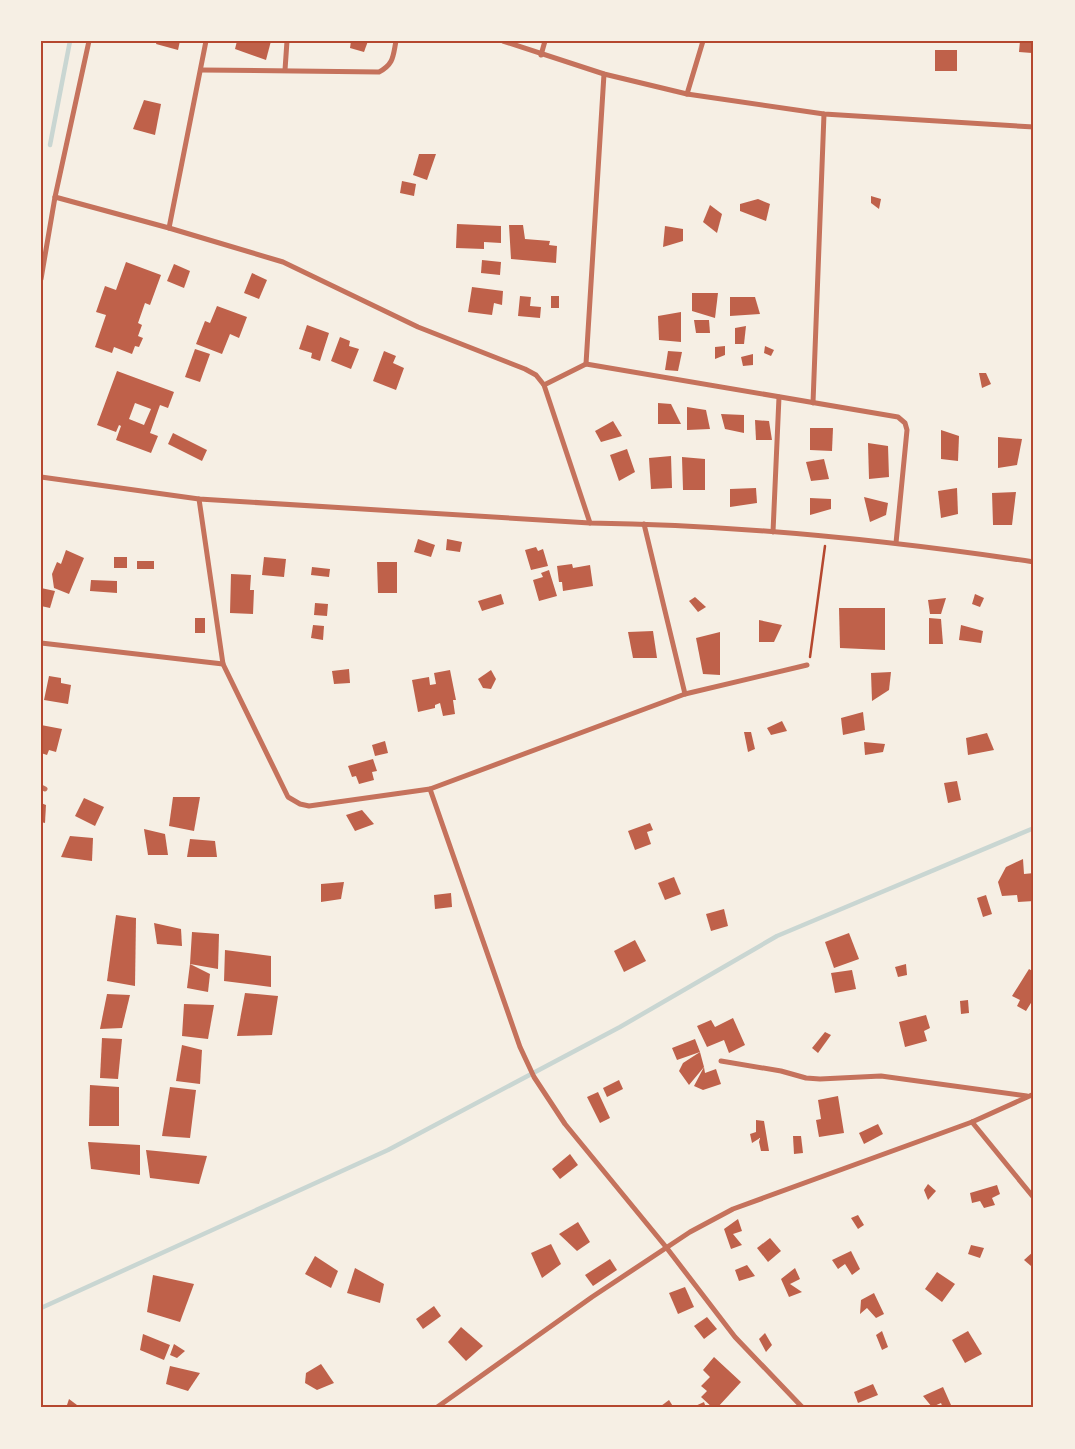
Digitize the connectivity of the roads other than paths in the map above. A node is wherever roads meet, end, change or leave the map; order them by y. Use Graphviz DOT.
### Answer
graph roads {
  1 [pos="89,41"];
  2 [pos="206,41"];
  3 [pos="287,41"];
  4 [pos="396,41"];
  5 [pos="503,41"];
  6 [pos="545,41"];
  7 [pos="703,41"];
  8 [pos="541,55"];
  9 [pos="202,70"];
  10 [pos="285,70"];
  11 [pos="604,74"];
  12 [pos="687,94"];
  13 [pos="824,114"];
  14 [pos="1034,127"];
  15 [pos="55,197"];
  16 [pos="169,228"];
  17 [pos="41,279"];
  18 [pos="586,364"];
  19 [pos="544,385"];
  20 [pos="779,398"];
  21 [pos="813,403"];
  22 [pos="41,477"];
  23 [pos="199,499"];
  24 [pos="590,523"];
  25 [pos="644,524"];
  26 [pos="773,532"];
  27 [pos="896,543"];
  28 [pos="1034,562"];
  29 [pos="41,643"];
  30 [pos="223,664"];
  31 [pos="807,665"];
  32 [pos="685,694"];
  33 [pos="430,789"];
  34 [pos="721,1061"];
  35 [pos="1034,1094"];
  36 [pos="1028,1096"];
  37 [pos="972,1122"];
  38 [pos="1034,1198"];
  39 [pos="666,1247"];
  40 [pos="436,1408"];
  41 [pos="803,1408"];
  1 -- 15 [label="street"];
  2 -- 9 [label="street"];
  3 -- 10 [label="street"];
  4 -- 10 [label="street"];
  5 -- 8 [label="street"];
  6 -- 8 [label="street"];
  7 -- 12 [label="street"];
  8 -- 11 [label="street"];
  9 -- 10 [label="street"];
  9 -- 16 [label="street"];
  11 -- 12 [label="street"];
  11 -- 18 [label="street"];
  12 -- 13 [label="street"];
  13 -- 14 [label="street"];
  13 -- 21 [label="street"];
  15 -- 16 [label="street"];
  15 -- 17 [label="street"];
  16 -- 19 [label="street"];
  18 -- 19 [label="street"];
  18 -- 20 [label="street"];
  19 -- 24 [label="street"];
  20 -- 21 [label="street"];
  20 -- 26 [label="street"];
  21 -- 27 [label="street"];
  22 -- 23 [label="street"];
  23 -- 24 [label="street"];
  23 -- 30 [label="street"];
  24 -- 25 [label="street"];
  25 -- 26 [label="street"];
  25 -- 32 [label="street"];
  26 -- 27 [label="street"];
  27 -- 28 [label="street"];
  29 -- 30 [label="street"];
  30 -- 33 [label="street"];
  31 -- 32 [label="street"];
  32 -- 33 [label="street"];
  33 -- 39 [label="street"];
  34 -- 36 [label="street"];
  35 -- 36 [label="street"];
  36 -- 37 [label="street"];
  37 -- 38 [label="street"];
  37 -- 39 [label="street"];
  39 -- 40 [label="street"];
  39 -- 41 [label="street"];
}
